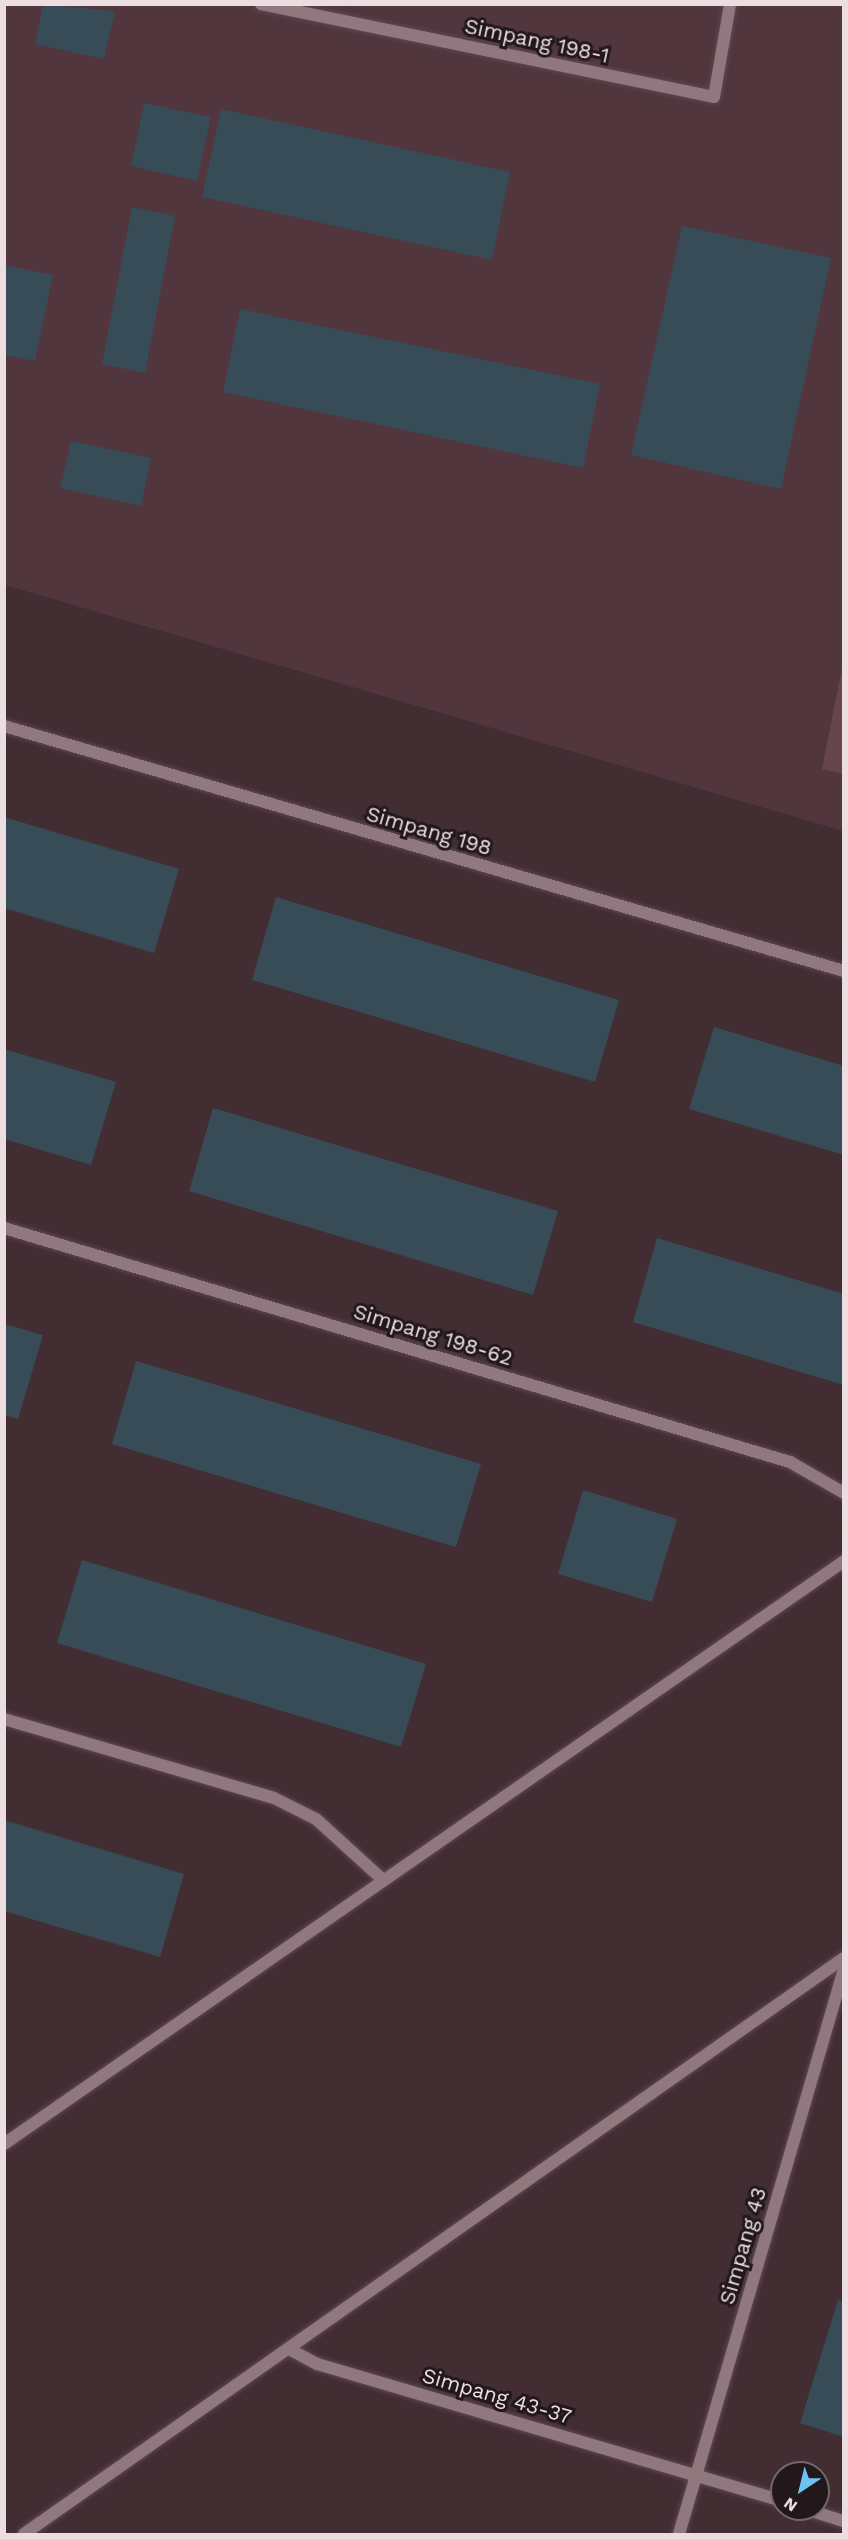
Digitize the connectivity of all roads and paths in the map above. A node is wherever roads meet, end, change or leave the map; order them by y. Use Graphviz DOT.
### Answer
graph roads {
  1 [pos="261,4"];
  2 [pos="730,4"];
  3 [pos="4,726"];
  4 [pos="843,970"];
  5 [pos="4,1228"];
  6 [pos="843,1493"];
  7 [pos="843,1561"];
  8 [pos="4,1719"];
  9 [pos="382,1879"];
  10 [pos="843,1958"];
  11 [pos="843,1969"];
  12 [pos="4,2144"];
  13 [pos="289,2349"];
  14 [pos="698,2475"];
  15 [pos="770,2497"];
  16 [pos="24,2535"];
  17 [pos="679,2535"];
  1 -- 2 [label="street, Simpang 198-1"];
  3 -- 4 [label="street, Simpang 198"];
  5 -- 6 [label="street, Simpang 198-62"];
  7 -- 9 [label="street"];
  8 -- 9 [label="street"];
  9 -- 12 [label="street"];
  10 -- 13 [label="street"];
  11 -- 14 [label="street, Simpang 43"];
  13 -- 14 [label="street, Simpang 43-37"];
  13 -- 16 [label="street"];
  14 -- 15 [label="street, Simpang 43-37"];
  14 -- 17 [label="street, Simpang 43"];
}
